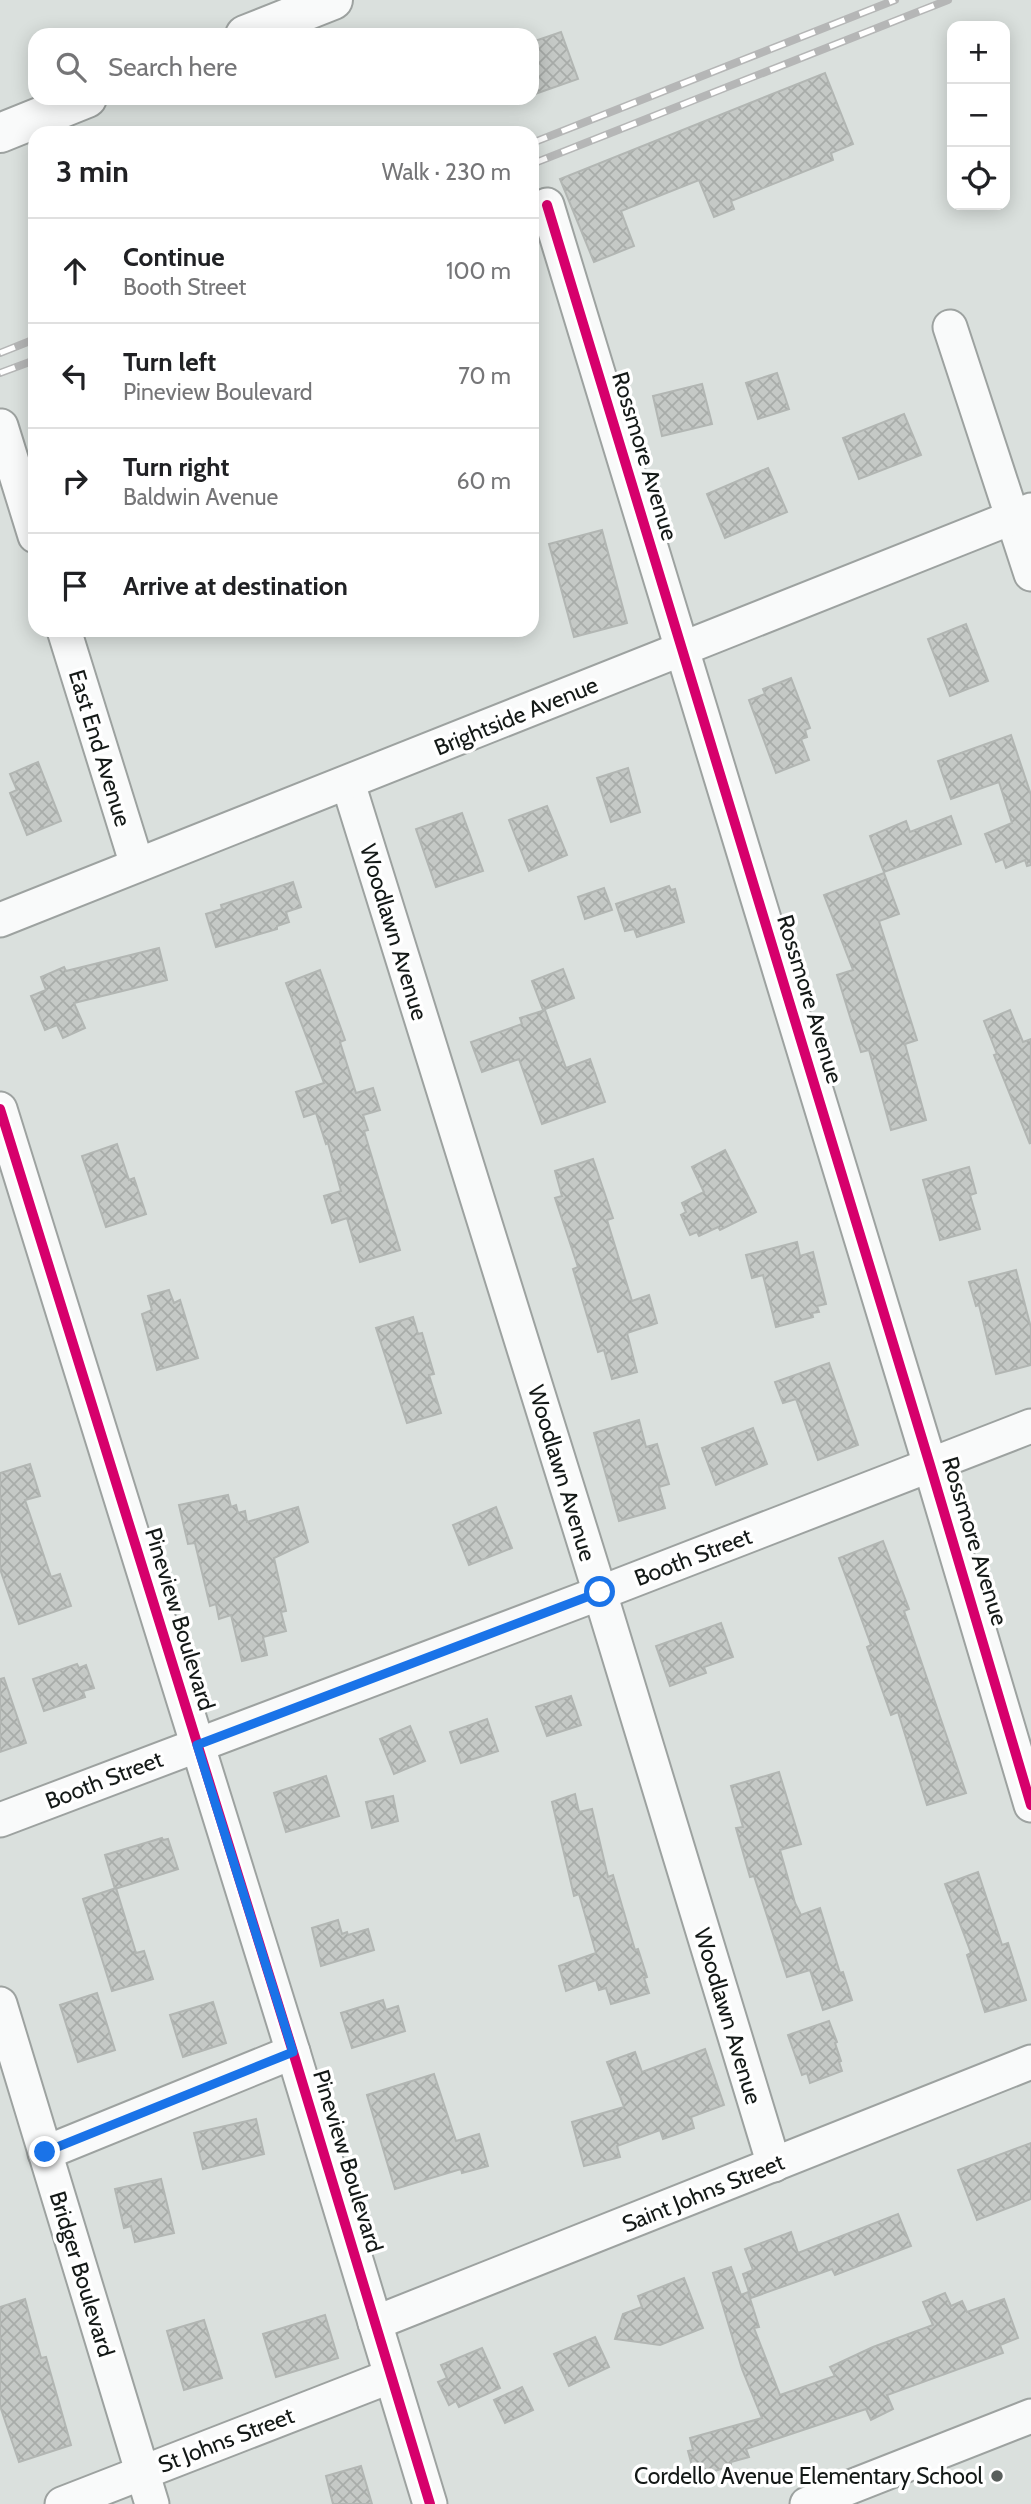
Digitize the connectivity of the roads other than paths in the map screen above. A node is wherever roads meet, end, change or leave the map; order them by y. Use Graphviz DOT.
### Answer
graph roads {
  1 [pos="333,0"];
  2 [pos="263,28"];
  3 [pos="70,105"];
  4 [pos="0,133"];
  5 [pos="547,205"];
  6 [pos="950,327"];
  7 [pos="1,426"];
  8 [pos="28,513"];
  9 [pos="1022,513"];
  10 [pos="1031,574"];
  11 [pos="66,637"];
  12 [pos="681,649"];
  13 [pos="348,783"];
  14 [pos="137,865"];
  15 [pos="0,919"];
  16 [pos="0,1108"];
  17 [pos="1031,1426"];
  18 [pos="930,1465"];
  19 [pos="600,1592"];
  20 [pos="197,1745"];
  21 [pos="1031,1805"];
  22 [pos="0,1819"];
  23 [pos="0,2004"];
  24 [pos="293,2052"];
  25 [pos="1031,2062"];
  26 [pos="45,2152"];
  27 [pos="774,2165"];
  28 [pos="375,2323"];
  29 [pos="391,2376"];
  30 [pos="1031,2416"];
  31 [pos="142,2472"];
  32 [pos="62,2504"];
  33 [pos="152,2504"];
  34 [pos="430,2504"];
  35 [pos="807,2504"];
  1 -- 2 [label="main road"];
  3 -- 4 [label="main road"];
  5 -- 12 [label="street, Rossmore Avenue"];
  6 -- 9 [label="street"];
  7 -- 8 [label="street"];
  9 -- 10 [label="street"];
  9 -- 12 [label="street, Brightside Avenue"];
  11 -- 14 [label="street, East End Avenue"];
  12 -- 13 [label="street, Brightside Avenue"];
  12 -- 18 [label="street, Rossmore Avenue"];
  13 -- 14 [label="street, Brightside Avenue"];
  13 -- 19 [label="street, Woodlawn Avenue"];
  14 -- 15 [label="street, Brightside Avenue"];
  16 -- 20 [label="street, Pineview Boulevard"];
  17 -- 18 [label="street, Booth Street"];
  18 -- 19 [label="street, Booth Street"];
  18 -- 21 [label="street, Rossmore Avenue"];
  19 -- 20 [label="street, Booth Street"];
  19 -- 27 [label="street, Woodlawn Avenue"];
  20 -- 22 [label="street, Booth Street"];
  20 -- 24 [label="street, Pineview Boulevard"];
  23 -- 26 [label="street, Bridger Boulevard"];
  24 -- 26 [label="street"];
  24 -- 28 [label="street, Pineview Boulevard"];
  25 -- 27 [label="street, Saint Johns Street"];
  26 -- 31 [label="street, Bridger Boulevard"];
  27 -- 28 [label="street, Saint Johns Street"];
  28 -- 29 [label="street, Pineview Boulevard"];
  29 -- 31 [label="street, St Johns Street"];
  29 -- 34 [label="street, Pineview Boulevard"];
  30 -- 35 [label="street"];
  31 -- 32 [label="street, St Johns Street"];
  31 -- 33 [label="street, Bridger Boulevard"];
}
